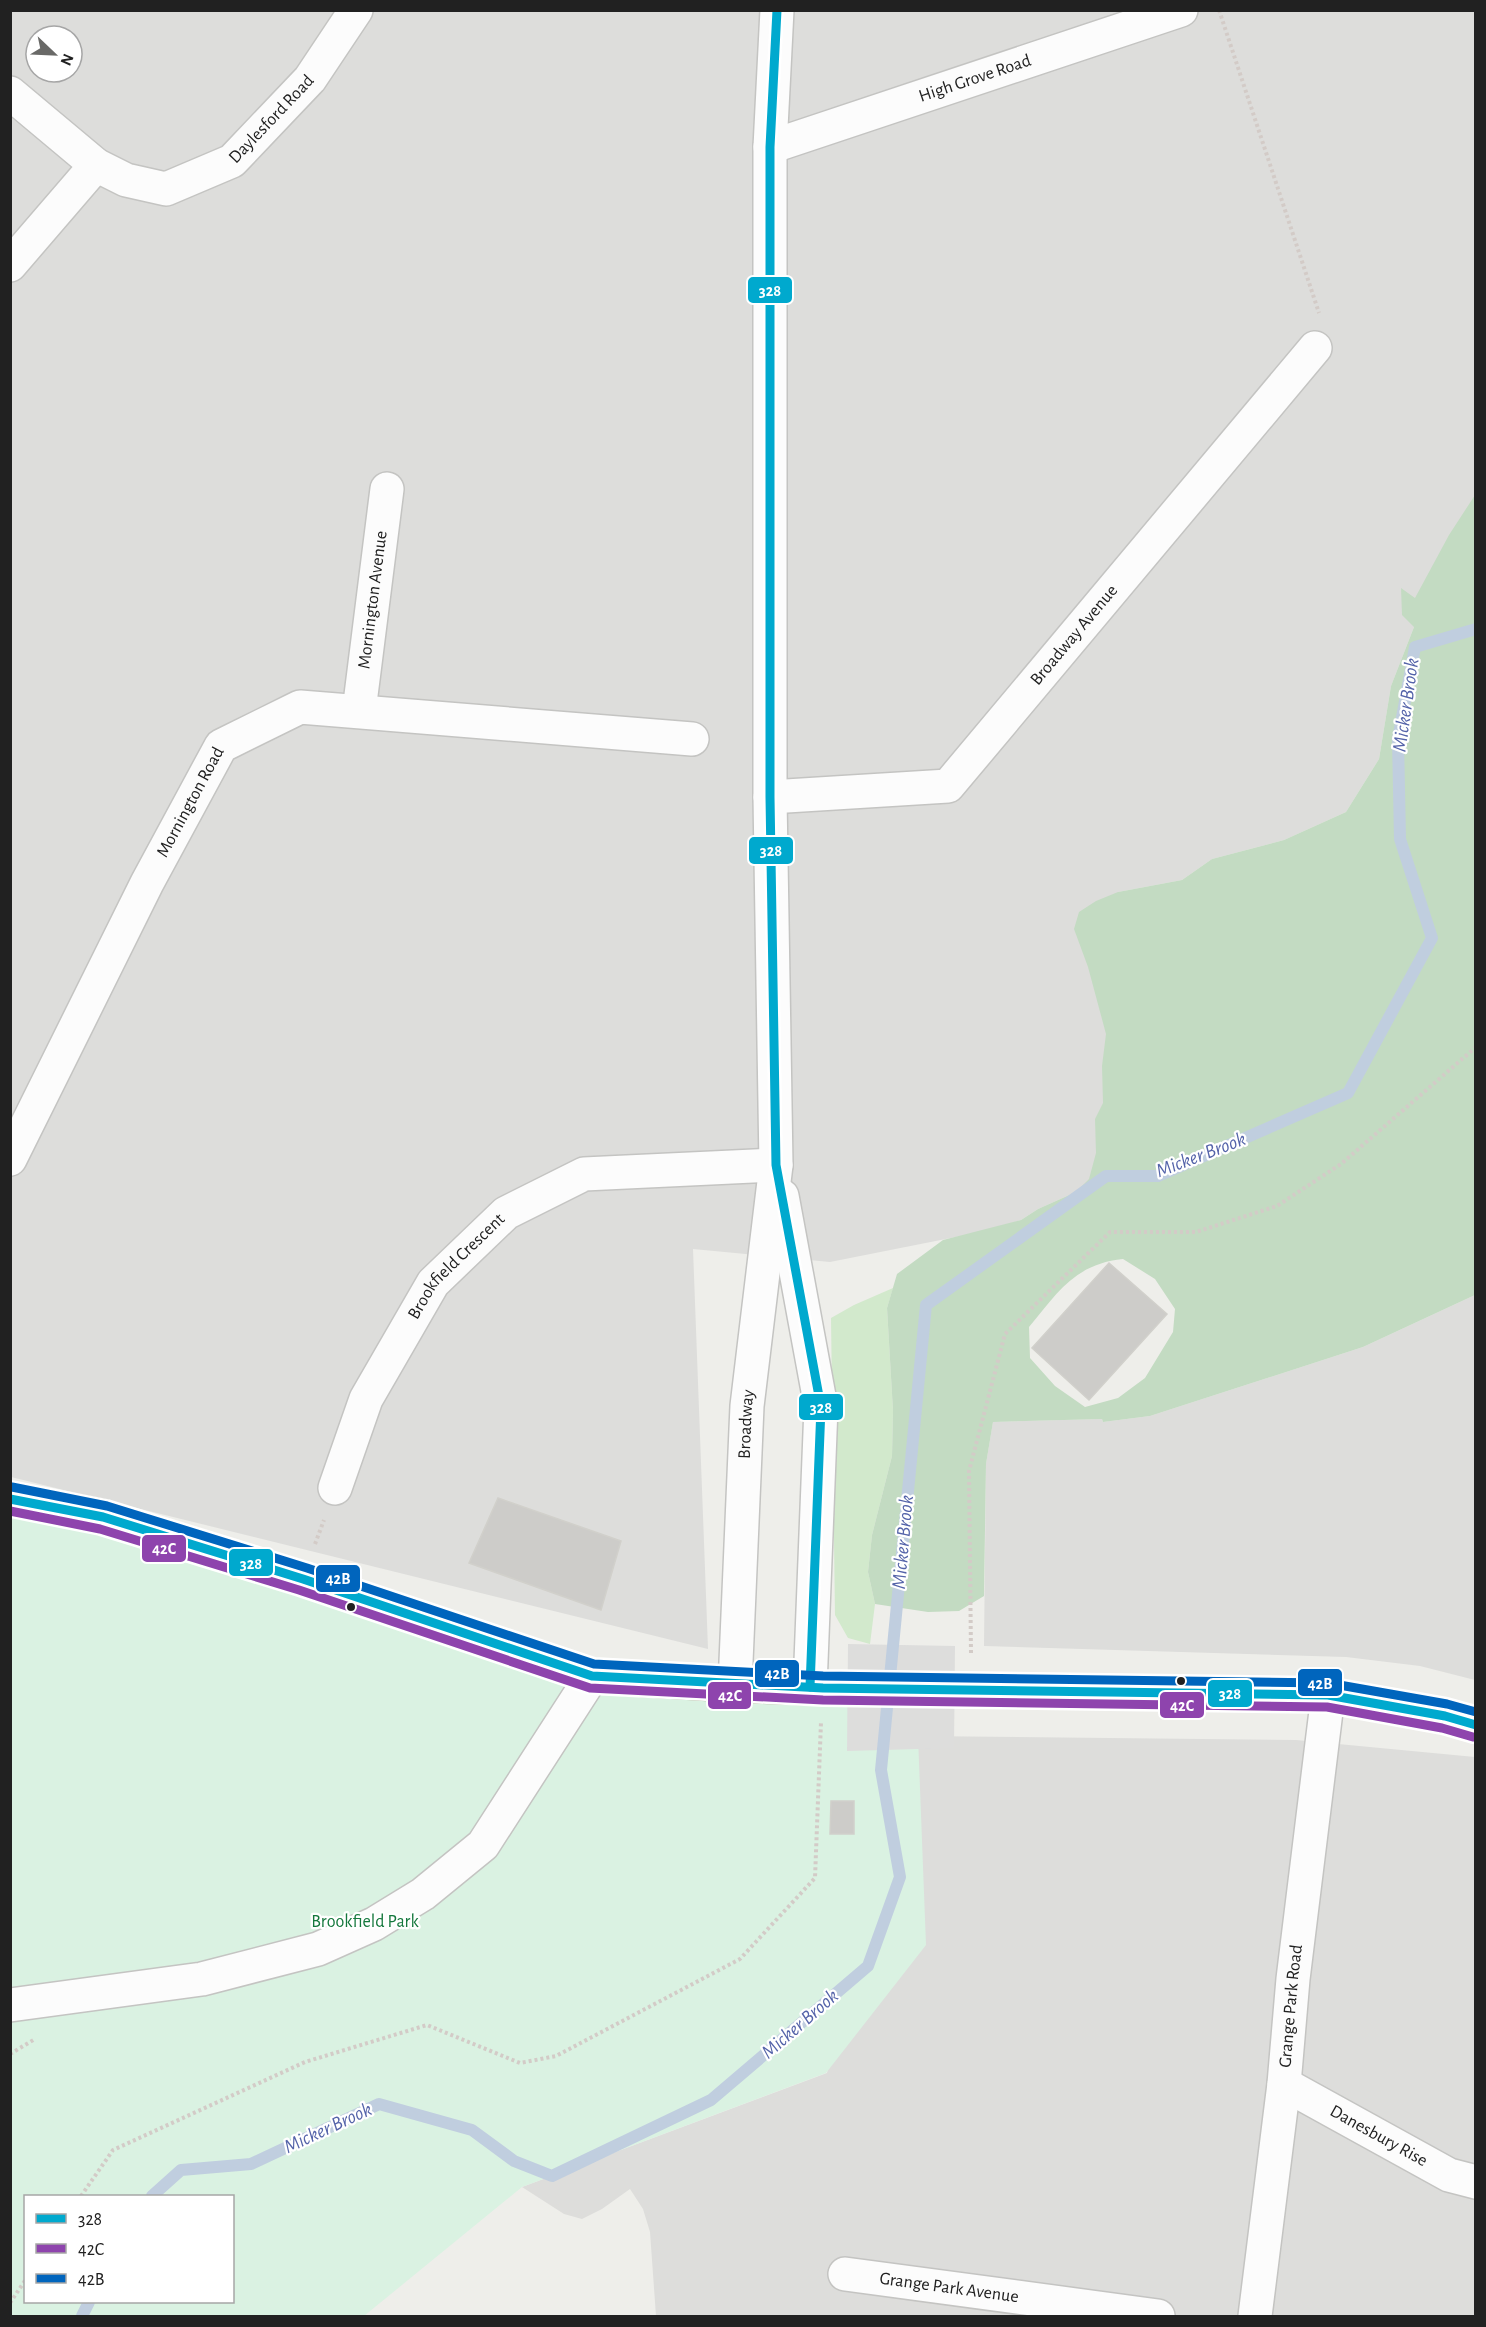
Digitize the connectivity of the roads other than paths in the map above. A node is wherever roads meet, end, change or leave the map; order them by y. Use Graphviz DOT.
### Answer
graph roads {
  1 [pos="356,10"];
  2 [pos="777,10"];
  3 [pos="1181,10"];
  4 [pos="10,93"];
  5 [pos="770,147"];
  6 [pos="96,165"];
  7 [pos="10,265"];
  8 [pos="1315,348"];
  9 [pos="387,489"];
  10 [pos="359,711"];
  11 [pos="692,739"];
  12 [pos="770,796"];
  13 [pos="10,1159"];
  14 [pos="776,1165"];
  15 [pos="335,1488"];
  16 [pos="10,1499"];
  17 [pos="592,1676"];
  18 [pos="735,1685"];
  19 [pos="826,1688"];
  20 [pos="1328,1695"];
  21 [pos="1476,1725"];
  22 [pos="10,2005"];
  23 [pos="1284,2084"];
  24 [pos="1476,2182"];
  25 [pos="845,2274"];
  26 [pos="1158,2316"];
  27 [pos="1255,2316"];
  1 -- 6 [label="street, Daylesford Road"];
  2 -- 5 [label="street, Broadway"];
  3 -- 5 [label="street, High Grove Road"];
  4 -- 6 [label="street, Daylesford Road"];
  5 -- 12 [label="street, Broadway"];
  6 -- 7 [label="street"];
  8 -- 12 [label="street, Broadway Avenue"];
  9 -- 10 [label="street, Mornington Avenue"];
  10 -- 11 [label="street, Mornington Road"];
  10 -- 13 [label="street, Mornington Road"];
  12 -- 14 [label="street, Broadway"];
  14 -- 15 [label="street, Brookfield Crescent"];
  14 -- 18 [label="street, Broadway"];
  14 -- 19 [label="street, Broadway"];
  16 -- 17 [label="main road"];
  17 -- 18 [label="main road"];
  17 -- 22 [label="street"];
  18 -- 19 [label="main road"];
  19 -- 20 [label="main road"];
  20 -- 21 [label="main road"];
  20 -- 23 [label="street, Grange Park Road"];
  23 -- 24 [label="street, Danesbury Rise"];
  23 -- 27 [label="street, Grange Park Road"];
  25 -- 26 [label="street, Grange Park Avenue"];
}
